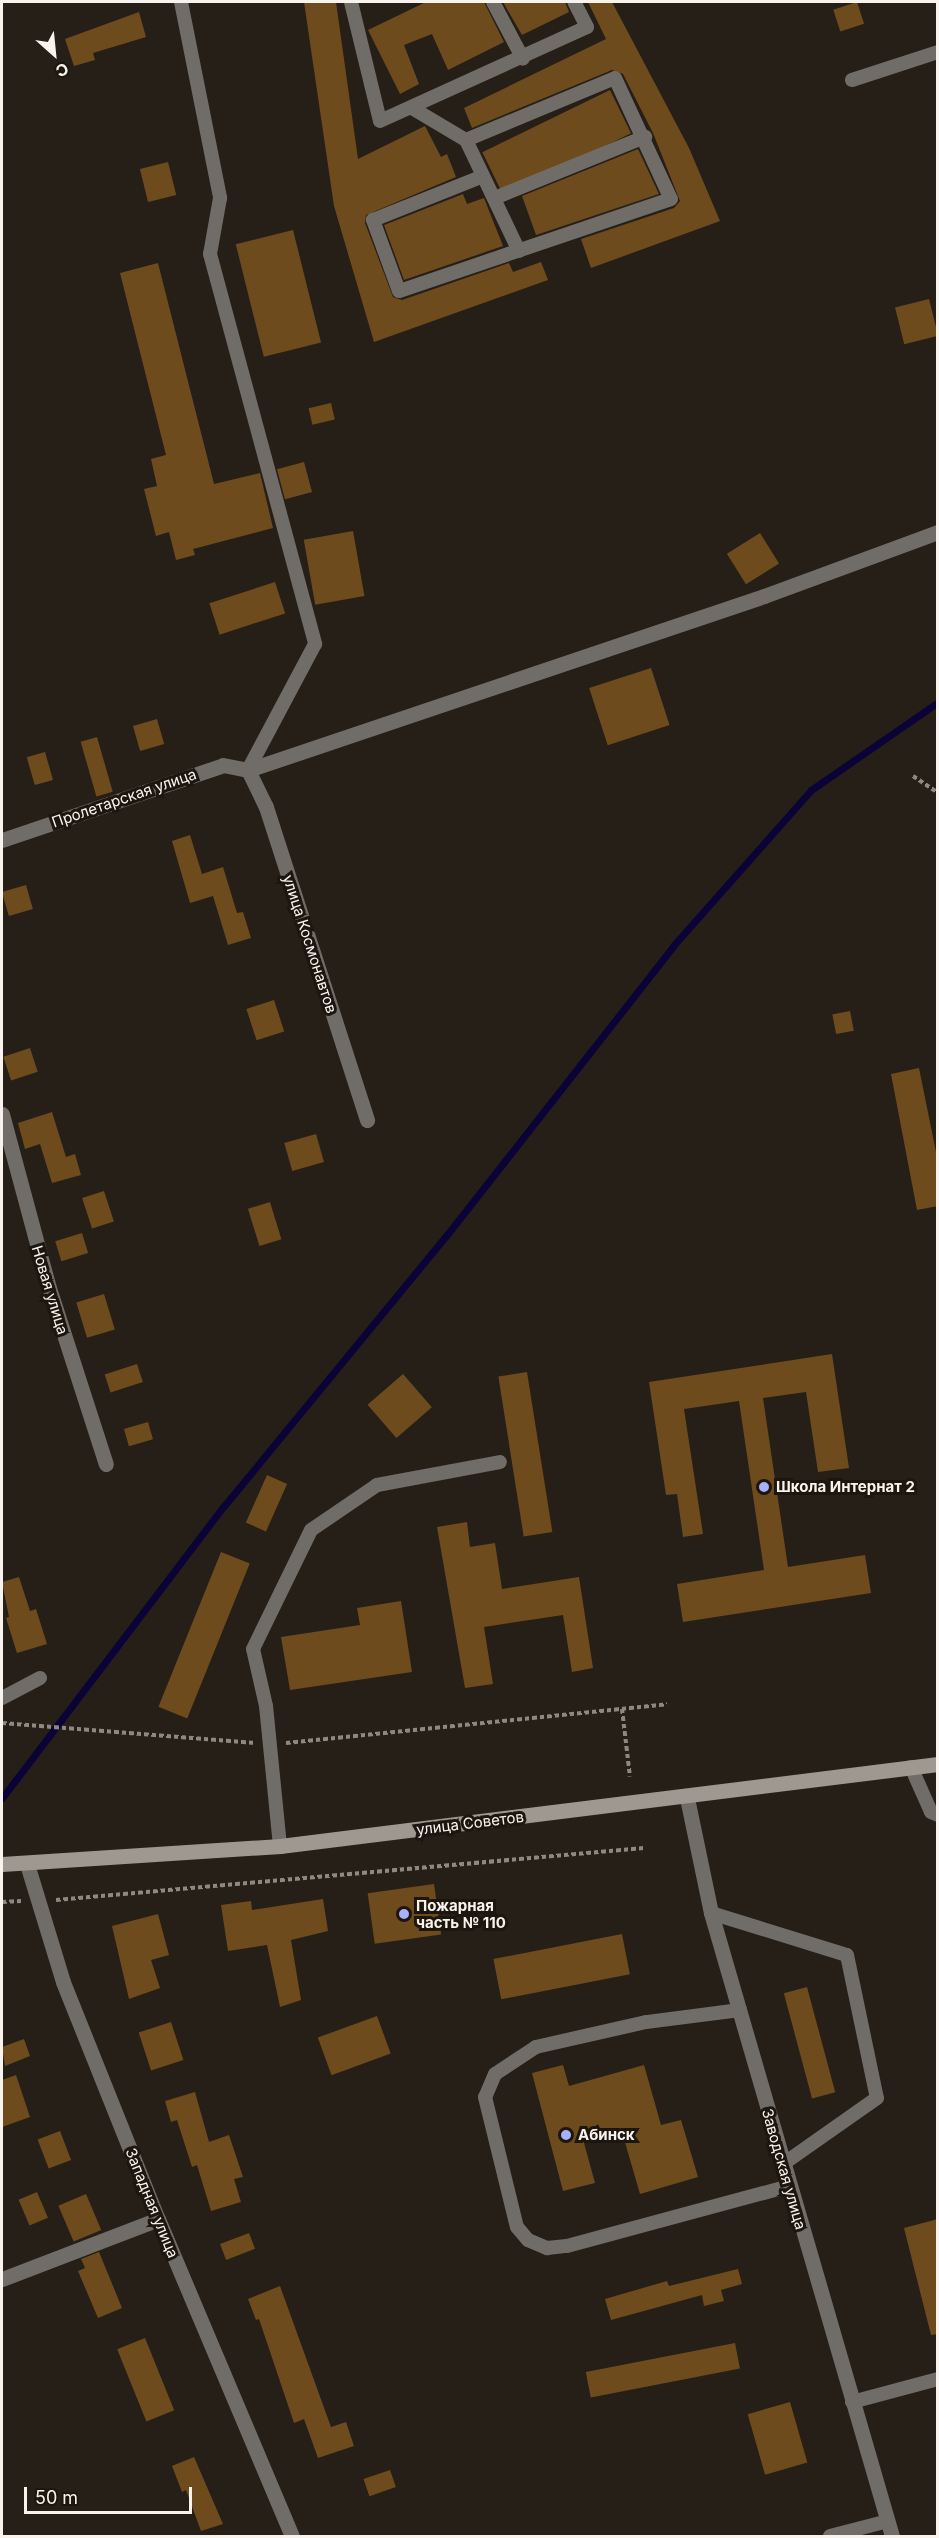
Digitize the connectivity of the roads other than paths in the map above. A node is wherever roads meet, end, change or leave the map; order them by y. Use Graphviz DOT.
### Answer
graph roads {
  1 [pos="181,2"];
  2 [pos="351,2"];
  3 [pos="493,2"];
  4 [pos="574,2"];
  5 [pos="938,52"];
  6 [pos="523,58"];
  7 [pos="852,80"];
  8 [pos="412,108"];
  9 [pos="645,137"];
  10 [pos="466,140"];
  11 [pos="481,177"];
  12 [pos="497,197"];
  13 [pos="519,251"];
  14 [pos="938,532"];
  15 [pos="248,770"];
  16 [pos="2,840"];
  17 [pos="2,1114"];
  18 [pos="367,1120"];
  19 [pos="500,1462"];
  20 [pos="106,1464"];
  21 [pos="40,1678"];
  22 [pos="2,1698"];
  23 [pos="938,1764"];
  24 [pos="911,1767"];
  25 [pos="687,1798"];
  26 [pos="938,1815"];
  27 [pos="280,1846"];
  28 [pos="2,1864"];
  29 [pos="27,1864"];
  30 [pos="711,1913"];
  31 [pos="740,2010"];
  32 [pos="783,2164"];
  33 [pos="789,2186"];
  34 [pos="158,2219"];
  35 [pos="2,2279"];
  36 [pos="938,2379"];
  37 [pos="852,2402"];
  38 [pos="890,2529"];
  39 [pos="292,2536"];
  40 [pos="830,2536"];
  1 -- 15 [label="lane"];
  2 -- 8 [label="lane"];
  3 -- 6 [label="lane"];
  4 -- 6 [label="lane"];
  5 -- 7 [label="lane"];
  6 -- 8 [label="lane"];
  8 -- 10 [label="lane"];
  9 -- 10 [label="lane"];
  9 -- 12 [label="lane"];
  9 -- 13 [label="lane"];
  10 -- 11 [label="lane"];
  11 -- 12 [label="lane"];
  11 -- 13 [label="lane"];
  12 -- 13 [label="lane"];
  14 -- 15 [label="street"];
  15 -- 16 [label="street, Пролетарская улица"];
  15 -- 18 [label="street, улица Космонавтов"];
  17 -- 20 [label="street, Новая улица"];
  19 -- 27 [label="lane"];
  21 -- 22 [label="lane"];
  23 -- 24 [label="main road, улица Советов"];
  24 -- 25 [label="main road, улица Советов"];
  24 -- 26 [label="lane"];
  25 -- 27 [label="main road, улица Советов"];
  25 -- 30 [label="street, Заводская улица"];
  27 -- 29 [label="main road, улица Советов"];
  28 -- 29 [label="main road, улица Советов"];
  29 -- 34 [label="street, Западная улица"];
  30 -- 31 [label="street, Заводская улица"];
  30 -- 32 [label="lane"];
  31 -- 32 [label="street, Заводская улица"];
  31 -- 33 [label="lane"];
  32 -- 33 [label="street, Заводская улица"];
  33 -- 37 [label="street, Заводская улица"];
  34 -- 35 [label="street"];
  34 -- 39 [label="street, Западная улица"];
  36 -- 37 [label="lane"];
  37 -- 38 [label="street, Заводская улица"];
  38 -- 40 [label="lane"];
}
